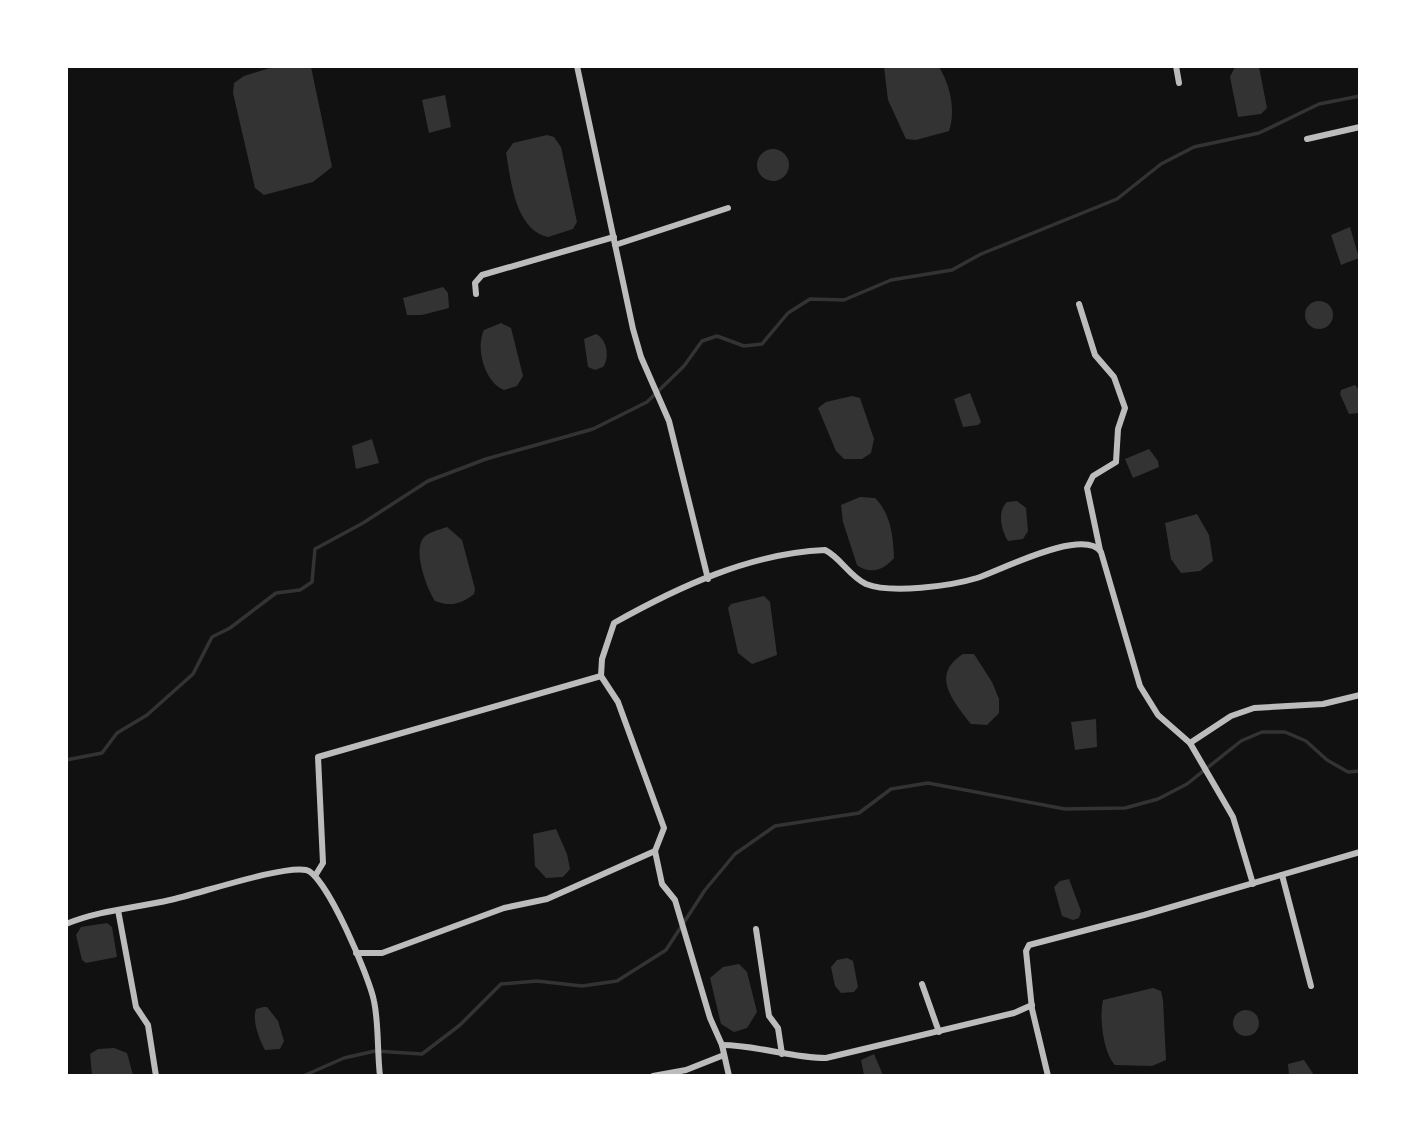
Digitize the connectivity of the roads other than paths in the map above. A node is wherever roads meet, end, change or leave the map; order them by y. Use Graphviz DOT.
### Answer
graph roads {
  1 [pos="577,66"];
  2 [pos="1176,66"];
  3 [pos="1179,83"];
  4 [pos="1360,127"];
  5 [pos="1307,139"];
  6 [pos="728,208"];
  7 [pos="614,237"];
  8 [pos="615,245"];
  9 [pos="476,294"];
  10 [pos="1079,304"];
  11 [pos="1101,552"];
  12 [pos="708,579"];
  13 [pos="601,676"];
  14 [pos="1360,695"];
  15 [pos="1189,743"];
  16 [pos="655,851"];
  17 [pos="1360,852"];
  18 [pos="1283,875"];
  19 [pos="315,876"];
  20 [pos="1253,884"];
  21 [pos="118,910"];
  22 [pos="66,924"];
  23 [pos="756,929"];
  24 [pos="356,953"];
  25 [pos="922,984"];
  26 [pos="1311,986"];
  27 [pos="1032,1005"];
  28 [pos="939,1032"];
  29 [pos="722,1045"];
  30 [pos="782,1054"];
  31 [pos="724,1055"];
  32 [pos="156,1076"];
  33 [pos="380,1076"];
  34 [pos="653,1076"];
  35 [pos="729,1076"];
  36 [pos="1048,1076"];
  1 -- 7 [label="street"];
  2 -- 3 [label="street"];
  4 -- 5 [label="street"];
  6 -- 8 [label="street"];
  7 -- 8 [label="street"];
  7 -- 9 [label="street"];
  8 -- 12 [label="street"];
  10 -- 11 [label="street"];
  11 -- 12 [label="street"];
  11 -- 15 [label="street"];
  12 -- 13 [label="street"];
  13 -- 16 [label="street"];
  13 -- 19 [label="street"];
  14 -- 15 [label="street"];
  15 -- 20 [label="street"];
  16 -- 24 [label="street"];
  16 -- 29 [label="street"];
  17 -- 18 [label="street"];
  18 -- 20 [label="street"];
  18 -- 26 [label="street"];
  19 -- 21 [label="street"];
  19 -- 24 [label="street"];
  20 -- 27 [label="street"];
  21 -- 22 [label="street"];
  21 -- 32 [label="street"];
  23 -- 30 [label="street"];
  24 -- 33 [label="street"];
  25 -- 28 [label="street"];
  27 -- 28 [label="street"];
  27 -- 36 [label="street"];
  28 -- 30 [label="street"];
  29 -- 30 [label="street"];
  29 -- 31 [label="street"];
  31 -- 34 [label="street"];
  31 -- 35 [label="street"];
}
